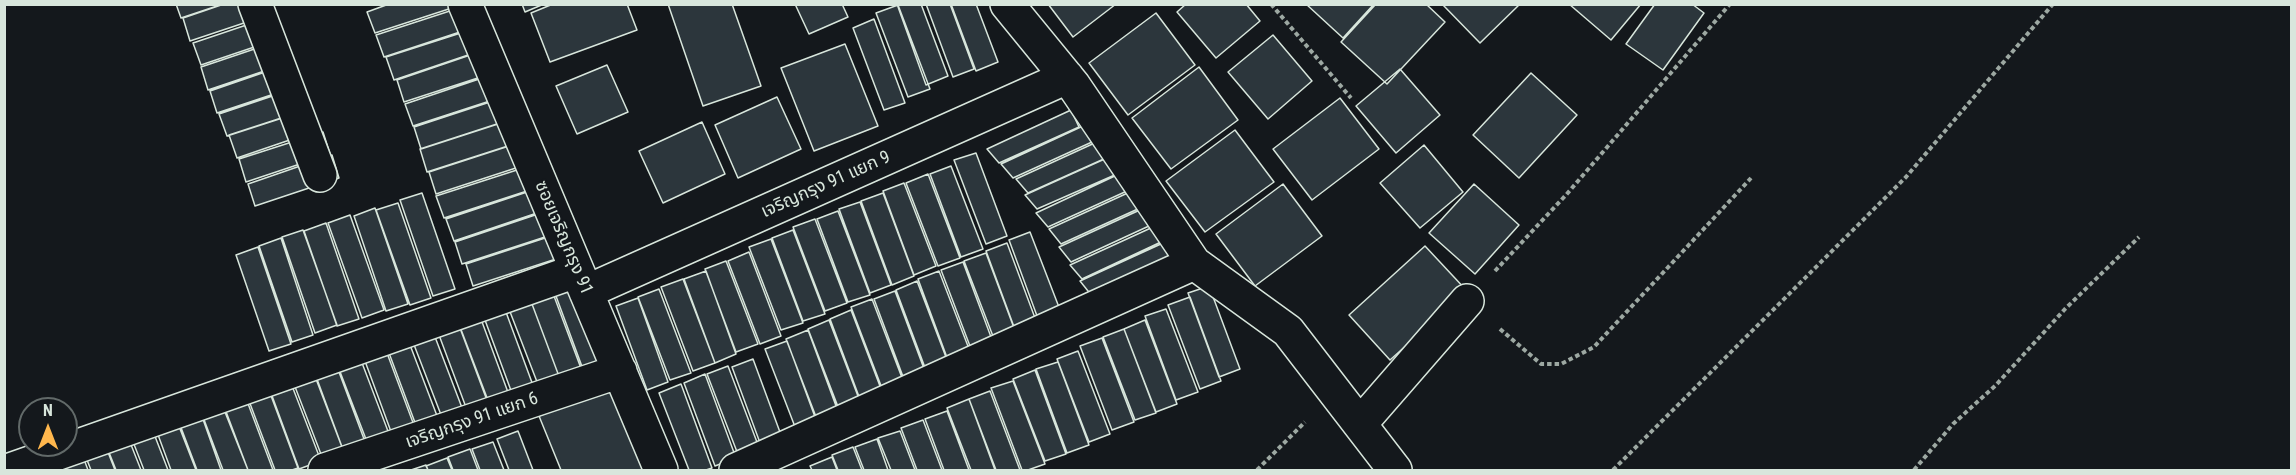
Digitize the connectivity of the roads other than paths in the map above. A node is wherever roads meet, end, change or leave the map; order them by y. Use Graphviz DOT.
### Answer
graph roads {
  1 [pos="465,4"];
  2 [pos="1007,4"];
  3 [pos="262,7"];
  4 [pos="1067,77"];
  5 [pos="320,175"];
  6 [pos="1194,263"];
  7 [pos="581,281"];
  8 [pos="1467,300"];
  9 [pos="620,371"];
  10 [pos="1360,424"];
  11 [pos="10,471"];
  12 [pos="325,471"];
  13 [pos="661,471"];
  14 [pos="736,471"];
  15 [pos="1395,471"];
  1 -- 7 [label="street, ซอยเจริญกรุง 91"];
  2 -- 4 [label="street"];
  3 -- 5 [label="street"];
  4 -- 6 [label="street"];
  4 -- 7 [label="street, เจริญกรุง 91 แยก 9"];
  6 -- 10 [label="street"];
  6 -- 14 [label="street"];
  7 -- 9 [label="street, ซอยเจริญกรุง 91"];
  7 -- 11 [label="street, เจริญกรุง 91 แยก 9"];
  8 -- 10 [label="street"];
  9 -- 12 [label="street, เจริญกรุง 91 แยก 6"];
  9 -- 13 [label="street, ซอยเจริญกรุง 91"];
  10 -- 15 [label="street"];
}
